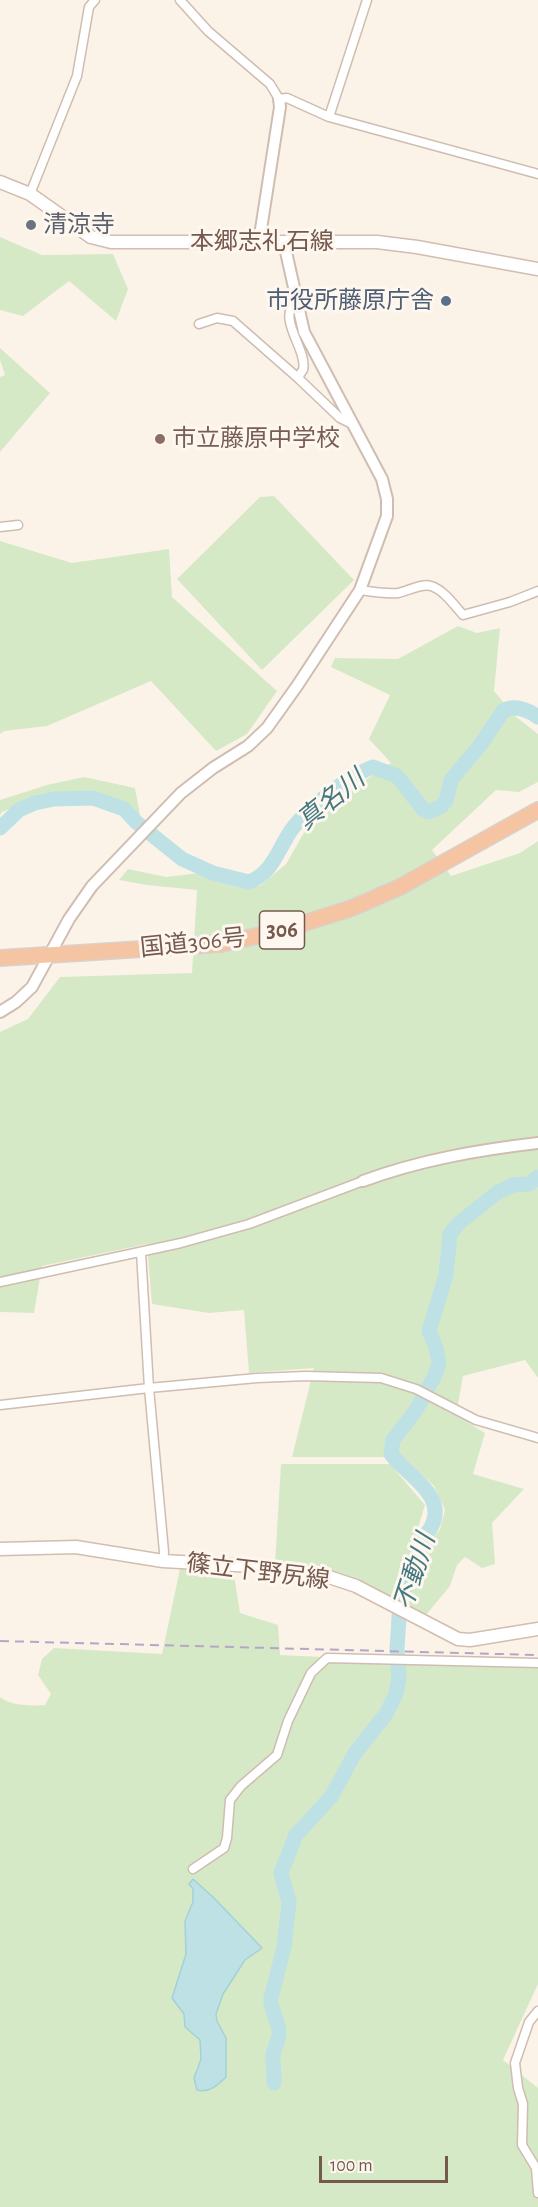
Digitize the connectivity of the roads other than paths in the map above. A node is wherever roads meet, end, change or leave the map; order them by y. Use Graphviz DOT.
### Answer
graph roads {
  1 [pos="95,0"];
  2 [pos="180,0"];
  3 [pos="367,0"];
  4 [pos="279,99"];
  5 [pos="329,117"];
  6 [pos="528,172"];
  7 [pos="538,174"];
  8 [pos="538,181"];
  9 [pos="0,182"];
  10 [pos="30,194"];
  11 [pos="259,242"];
  12 [pos="284,243"];
  13 [pos="538,269"];
  14 [pos="296,302"];
  15 [pos="199,324"];
  16 [pos="298,378"];
  17 [pos="352,424"];
  18 [pos="18,525"];
  19 [pos="0,526"];
  20 [pos="360,590"];
  21 [pos="538,591"];
  22 [pos="538,810"];
  23 [pos="48,956"];
  24 [pos="0,958"];
  25 [pos="0,1012"];
  26 [pos="538,1143"];
  27 [pos="363,1180"];
  28 [pos="141,1252"];
  29 [pos="0,1282"];
  30 [pos="149,1388"];
  31 [pos="0,1405"];
  32 [pos="538,1438"];
  33 [pos="0,1549"];
  34 [pos="163,1561"];
  35 [pos="538,1629"];
  36 [pos="538,1662"];
  37 [pos="193,1869"];
  38 [pos="538,2011"];
  39 [pos="538,2193"];
  1 -- 10 [label="street"];
  2 -- 4 [label="street"];
  3 -- 5 [label="street"];
  4 -- 5 [label="street"];
  4 -- 11 [label="street"];
  5 -- 6 [label="street"];
  6 -- 7 [label="street"];
  6 -- 8 [label="street"];
  9 -- 10 [label="main road, 本郷志礼石線"];
  10 -- 11 [label="main road, 本郷志礼石線"];
  11 -- 12 [label="main road, 本郷志礼石線"];
  12 -- 13 [label="main road, 本郷志礼石線"];
  12 -- 14 [label="street"];
  14 -- 16 [label="street"];
  14 -- 17 [label="street"];
  15 -- 16 [label="street"];
  16 -- 17 [label="street"];
  17 -- 20 [label="street"];
  18 -- 19 [label="street"];
  20 -- 21 [label="street"];
  20 -- 23 [label="street"];
  22 -- 23 [label="highway, 国道306号 / 306"];
  23 -- 24 [label="highway, 国道306号 / 306"];
  23 -- 25 [label="street"];
  26 -- 27 [label="street"];
  27 -- 28 [label="street"];
  28 -- 29 [label="street"];
  28 -- 30 [label="street"];
  30 -- 31 [label="street"];
  30 -- 32 [label="street"];
  30 -- 34 [label="street"];
  33 -- 34 [label="main road, 篠立下野尻線"];
  34 -- 35 [label="main road, 篠立下野尻線"];
  36 -- 37 [label="street"];
  38 -- 39 [label="street"];
}
